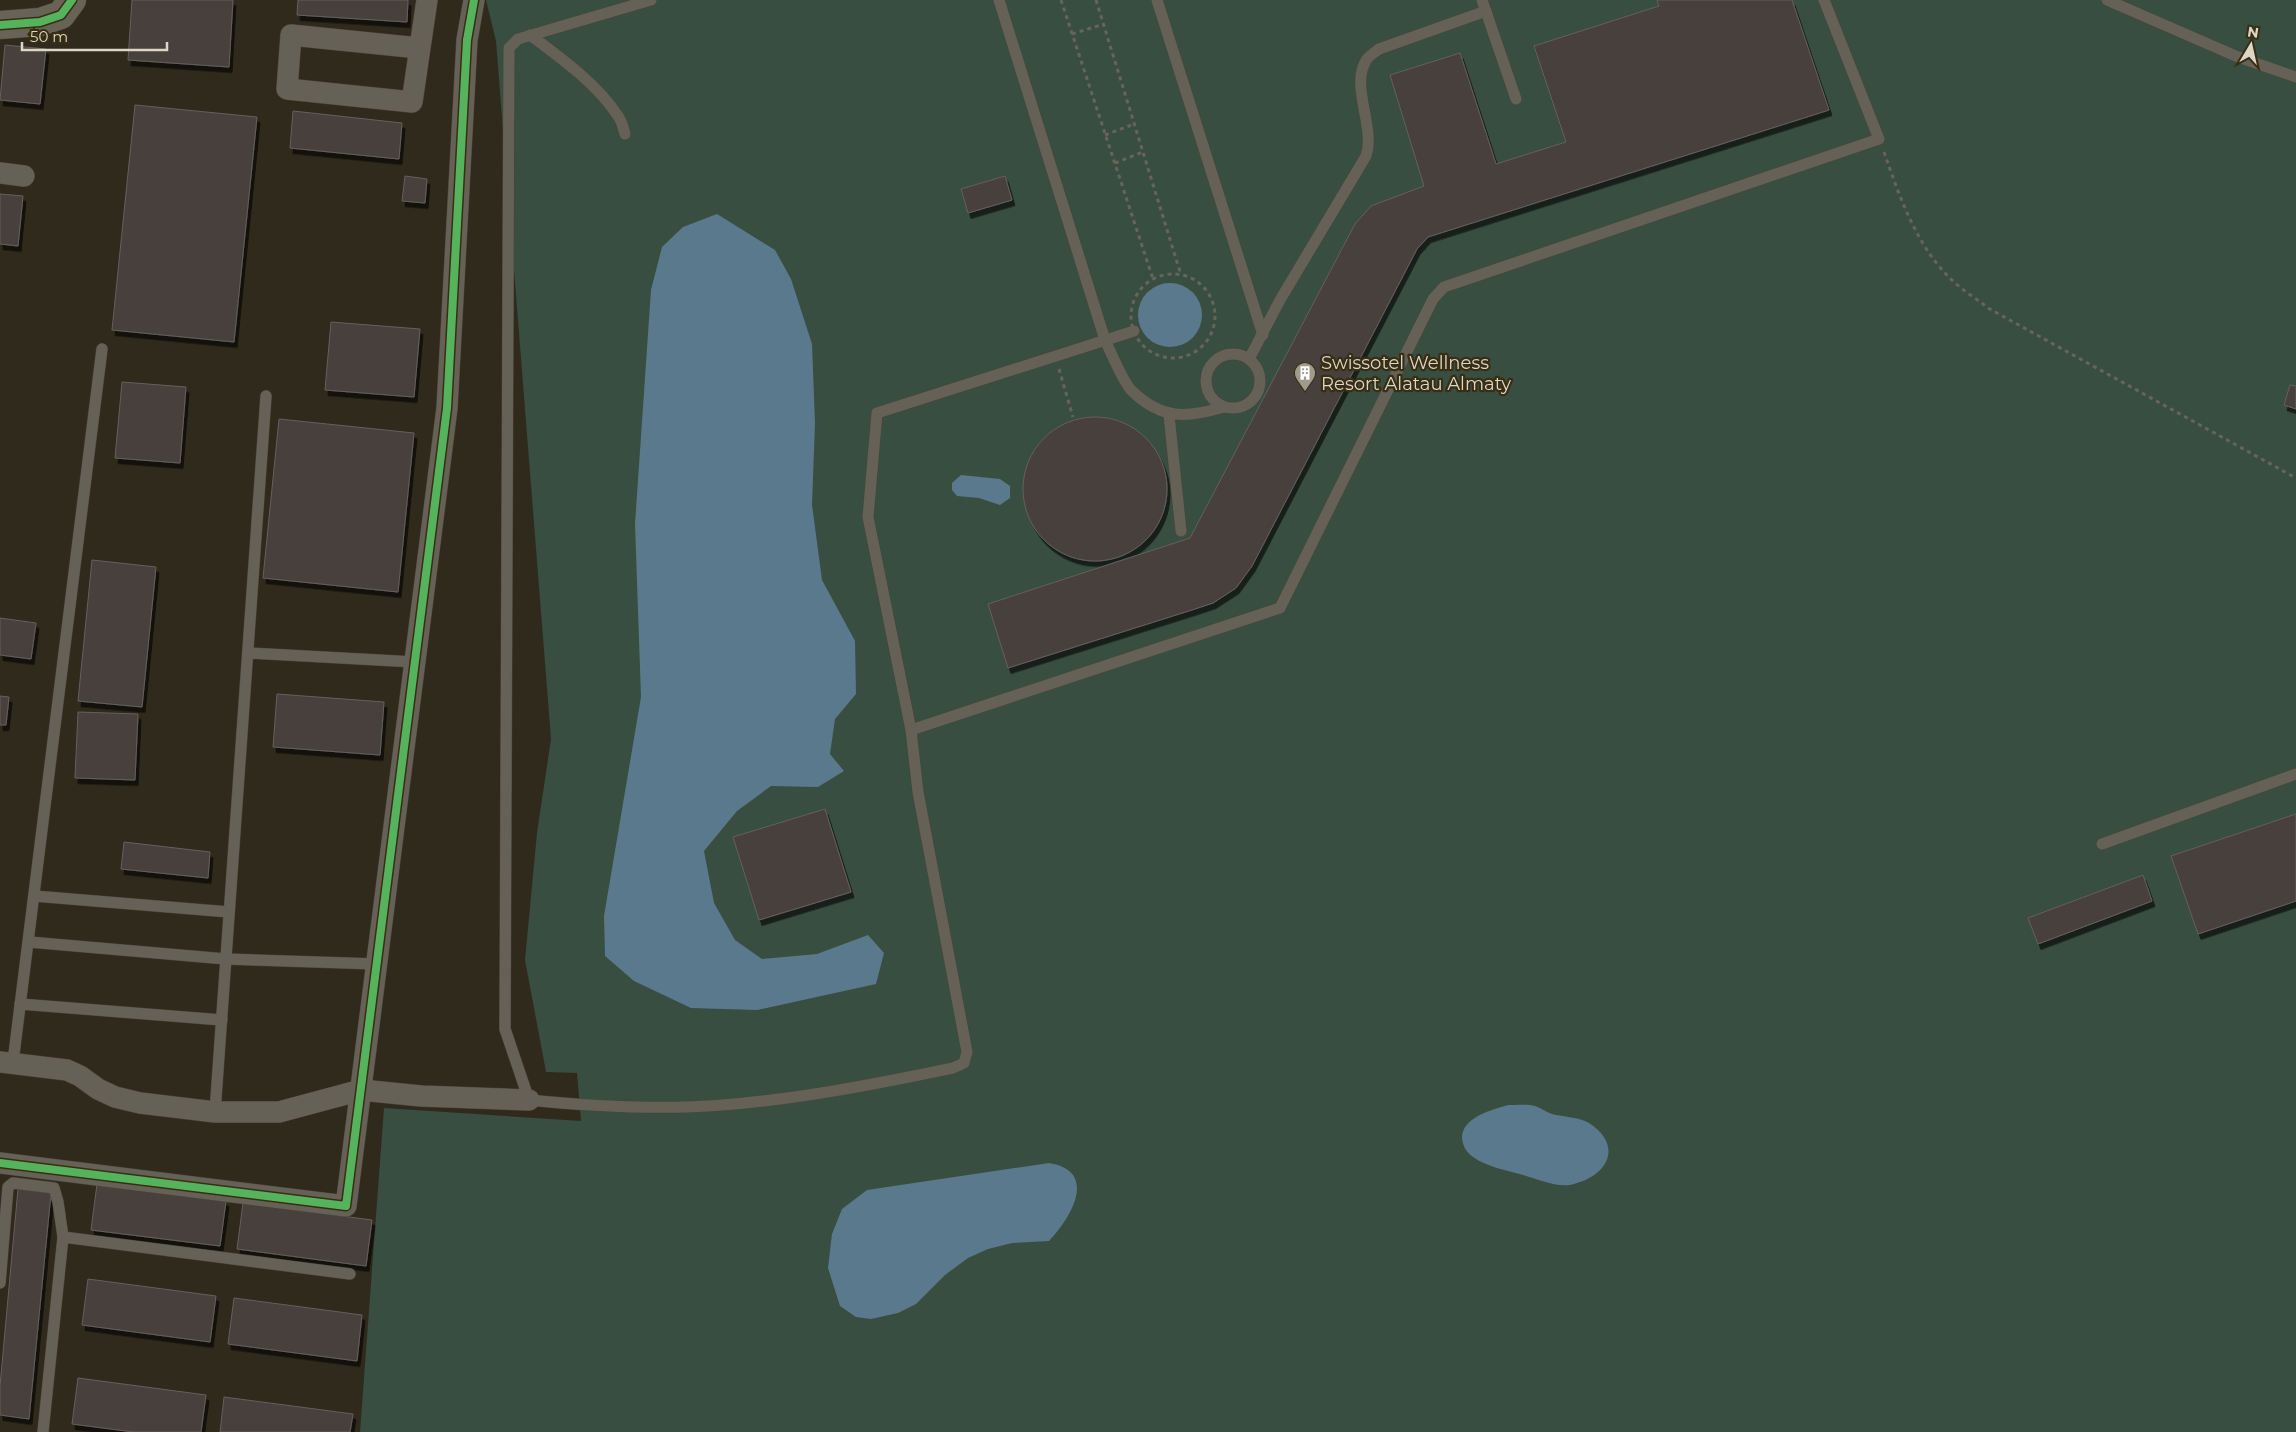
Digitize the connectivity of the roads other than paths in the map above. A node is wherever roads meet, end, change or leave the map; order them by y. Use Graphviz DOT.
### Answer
graph roads {
  1 [pos="72,0"];
  2 [pos="427,0"];
  3 [pos="474,0"];
  4 [pos="651,0"];
  5 [pos="998,0"];
  6 [pos="1157,0"];
  7 [pos="1824,0"];
  8 [pos="2107,0"];
  9 [pos="1484,6"];
  10 [pos="0,25"];
  11 [pos="530,35"];
  12 [pos="419,48"];
  13 [pos="2296,77"];
  14 [pos="1516,99"];
  15 [pos="625,134"];
  16 [pos="0,173"];
  17 [pos="24,176"];
  18 [pos="1134,331"];
  19 [pos="1263,335"];
  20 [pos="1106,340"];
  21 [pos="102,349"];
  22 [pos="1249,359"];
  23 [pos="266,396"];
  24 [pos="1224,407"];
  25 [pos="1169,415"];
  26 [pos="1181,531"];
  27 [pos="248,653"];
  28 [pos="414,662"];
  29 [pos="911,730"];
  30 [pos="2296,774"];
  31 [pos="2102,844"];
  32 [pos="34,896"];
  33 [pos="229,912"];
  34 [pos="29,942"];
  35 [pos="226,960"];
  36 [pos="377,964"];
  37 [pos="20,1004"];
  38 [pos="222,1020"];
  39 [pos="6,1062"];
  40 [pos="361,1090"];
  41 [pos="529,1100"];
  42 [pos="215,1112"];
  43 [pos="0,1163"];
  44 [pos="63,1237"];
  45 [pos="350,1274"];
  46 [pos="0,1283"];
  47 [pos="43,1432"];
  1 -- 10 [label="street"];
  2 -- 12 [label="street"];
  3 -- 28 [label="street"];
  4 -- 11 [label="lane"];
  5 -- 20 [label="lane"];
  6 -- 19 [label="lane"];
  7 -- 29 [label="lane"];
  8 -- 13 [label="lane"];
  9 -- 14 [label="lane"];
  9 -- 19 [label="lane"];
  11 -- 15 [label="lane"];
  11 -- 41 [label="lane"];
  12 -- 12 [label="street"];
  16 -- 17 [label="street"];
  18 -- 20 [label="lane"];
  19 -- 22 [label="lane"];
  20 -- 25 [label="lane"];
  20 -- 29 [label="lane"];
  21 -- 32 [label="lane"];
  22 -- 24 [label="lane"];
  22 -- 24 [label="lane"];
  23 -- 27 [label="lane"];
  24 -- 25 [label="lane"];
  25 -- 26 [label="lane"];
  27 -- 28 [label="lane"];
  27 -- 33 [label="lane"];
  28 -- 36 [label="street"];
  29 -- 41 [label="lane"];
  30 -- 31 [label="lane"];
  32 -- 33 [label="lane"];
  32 -- 34 [label="lane"];
  33 -- 35 [label="lane"];
  34 -- 35 [label="lane"];
  34 -- 37 [label="lane"];
  35 -- 36 [label="lane"];
  35 -- 38 [label="lane"];
  36 -- 40 [label="street"];
  37 -- 38 [label="lane"];
  37 -- 39 [label="lane"];
  38 -- 42 [label="lane"];
  39 -- 42 [label="street"];
  40 -- 41 [label="street"];
  40 -- 42 [label="street"];
  40 -- 43 [label="street"];
  44 -- 45 [label="lane"];
  44 -- 46 [label="lane"];
  44 -- 47 [label="lane"];
}
